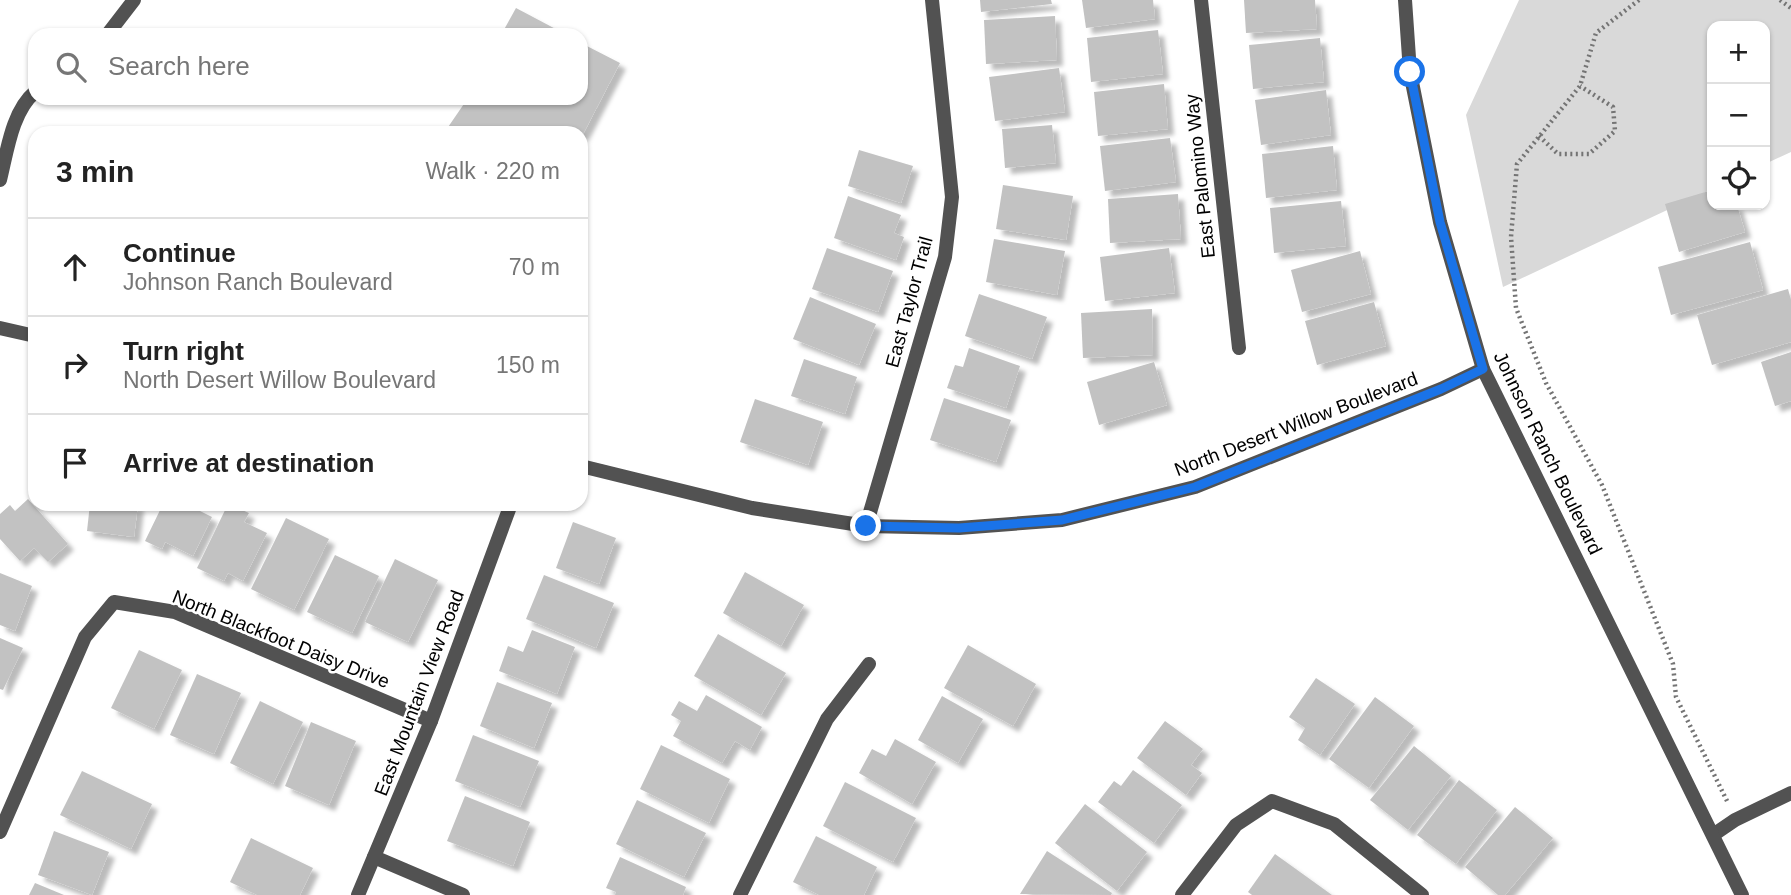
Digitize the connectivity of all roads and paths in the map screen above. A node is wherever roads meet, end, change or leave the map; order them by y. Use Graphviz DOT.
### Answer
graph roads {
  1 [pos="134,0"];
  2 [pos="932,0"];
  3 [pos="1201,0"];
  4 [pos="1405,0"];
  5 [pos="1639,0"];
  6 [pos="1780,0"];
  7 [pos="1791,8"];
  8 [pos="112,28"];
  9 [pos="1580,86"];
  10 [pos="28,100"];
  11 [pos="1539,136"];
  12 [pos="0,180"];
  13 [pos="0,328"];
  14 [pos="28,334"];
  15 [pos="1238,348"];
  16 [pos="1483,369"];
  17 [pos="588,468"];
  18 [pos="508,511"];
  19 [pos="866,526"];
  20 [pos="869,664"];
  21 [pos="431,721"];
  22 [pos="1791,793"];
  23 [pos="1735,820"];
  24 [pos="0,832"];
  25 [pos="1713,835"];
  26 [pos="374,857"];
  27 [pos="358,895"];
  28 [pos="463,895"];
  29 [pos="740,895"];
  30 [pos="1182,895"];
  31 [pos="1422,895"];
  32 [pos="1742,895"];
  1 -- 8 [label="street"];
  2 -- 19 [label="street, East Taylor Trail"];
  3 -- 15 [label="street, East Palomino Way"];
  4 -- 16 [label="street, Johnson Ranch Boulevard"];
  5 -- 9 [label="path"];
  6 -- 7 [label="path"];
  9 -- 11 [label="path"];
  9 -- 11 [label="path"];
  10 -- 12 [label="street"];
  11 -- 23 [label="path"];
  13 -- 14 [label="street"];
  16 -- 19 [label="street, North Desert Willow Boulevard"];
  16 -- 25 [label="street, Johnson Ranch Boulevard"];
  17 -- 19 [label="street, North Desert Willow Boulevard"];
  18 -- 21 [label="street, East Mountain View Road"];
  20 -- 29 [label="street"];
  21 -- 24 [label="street, North Blackfoot Daisy Drive"];
  21 -- 26 [label="street, East Mountain View Road"];
  22 -- 23 [label="street"];
  23 -- 25 [label="street"];
  25 -- 32 [label="street, Johnson Ranch Boulevard"];
  26 -- 27 [label="street, East Mountain View Road"];
  26 -- 28 [label="street"];
  30 -- 31 [label="street"];
}
